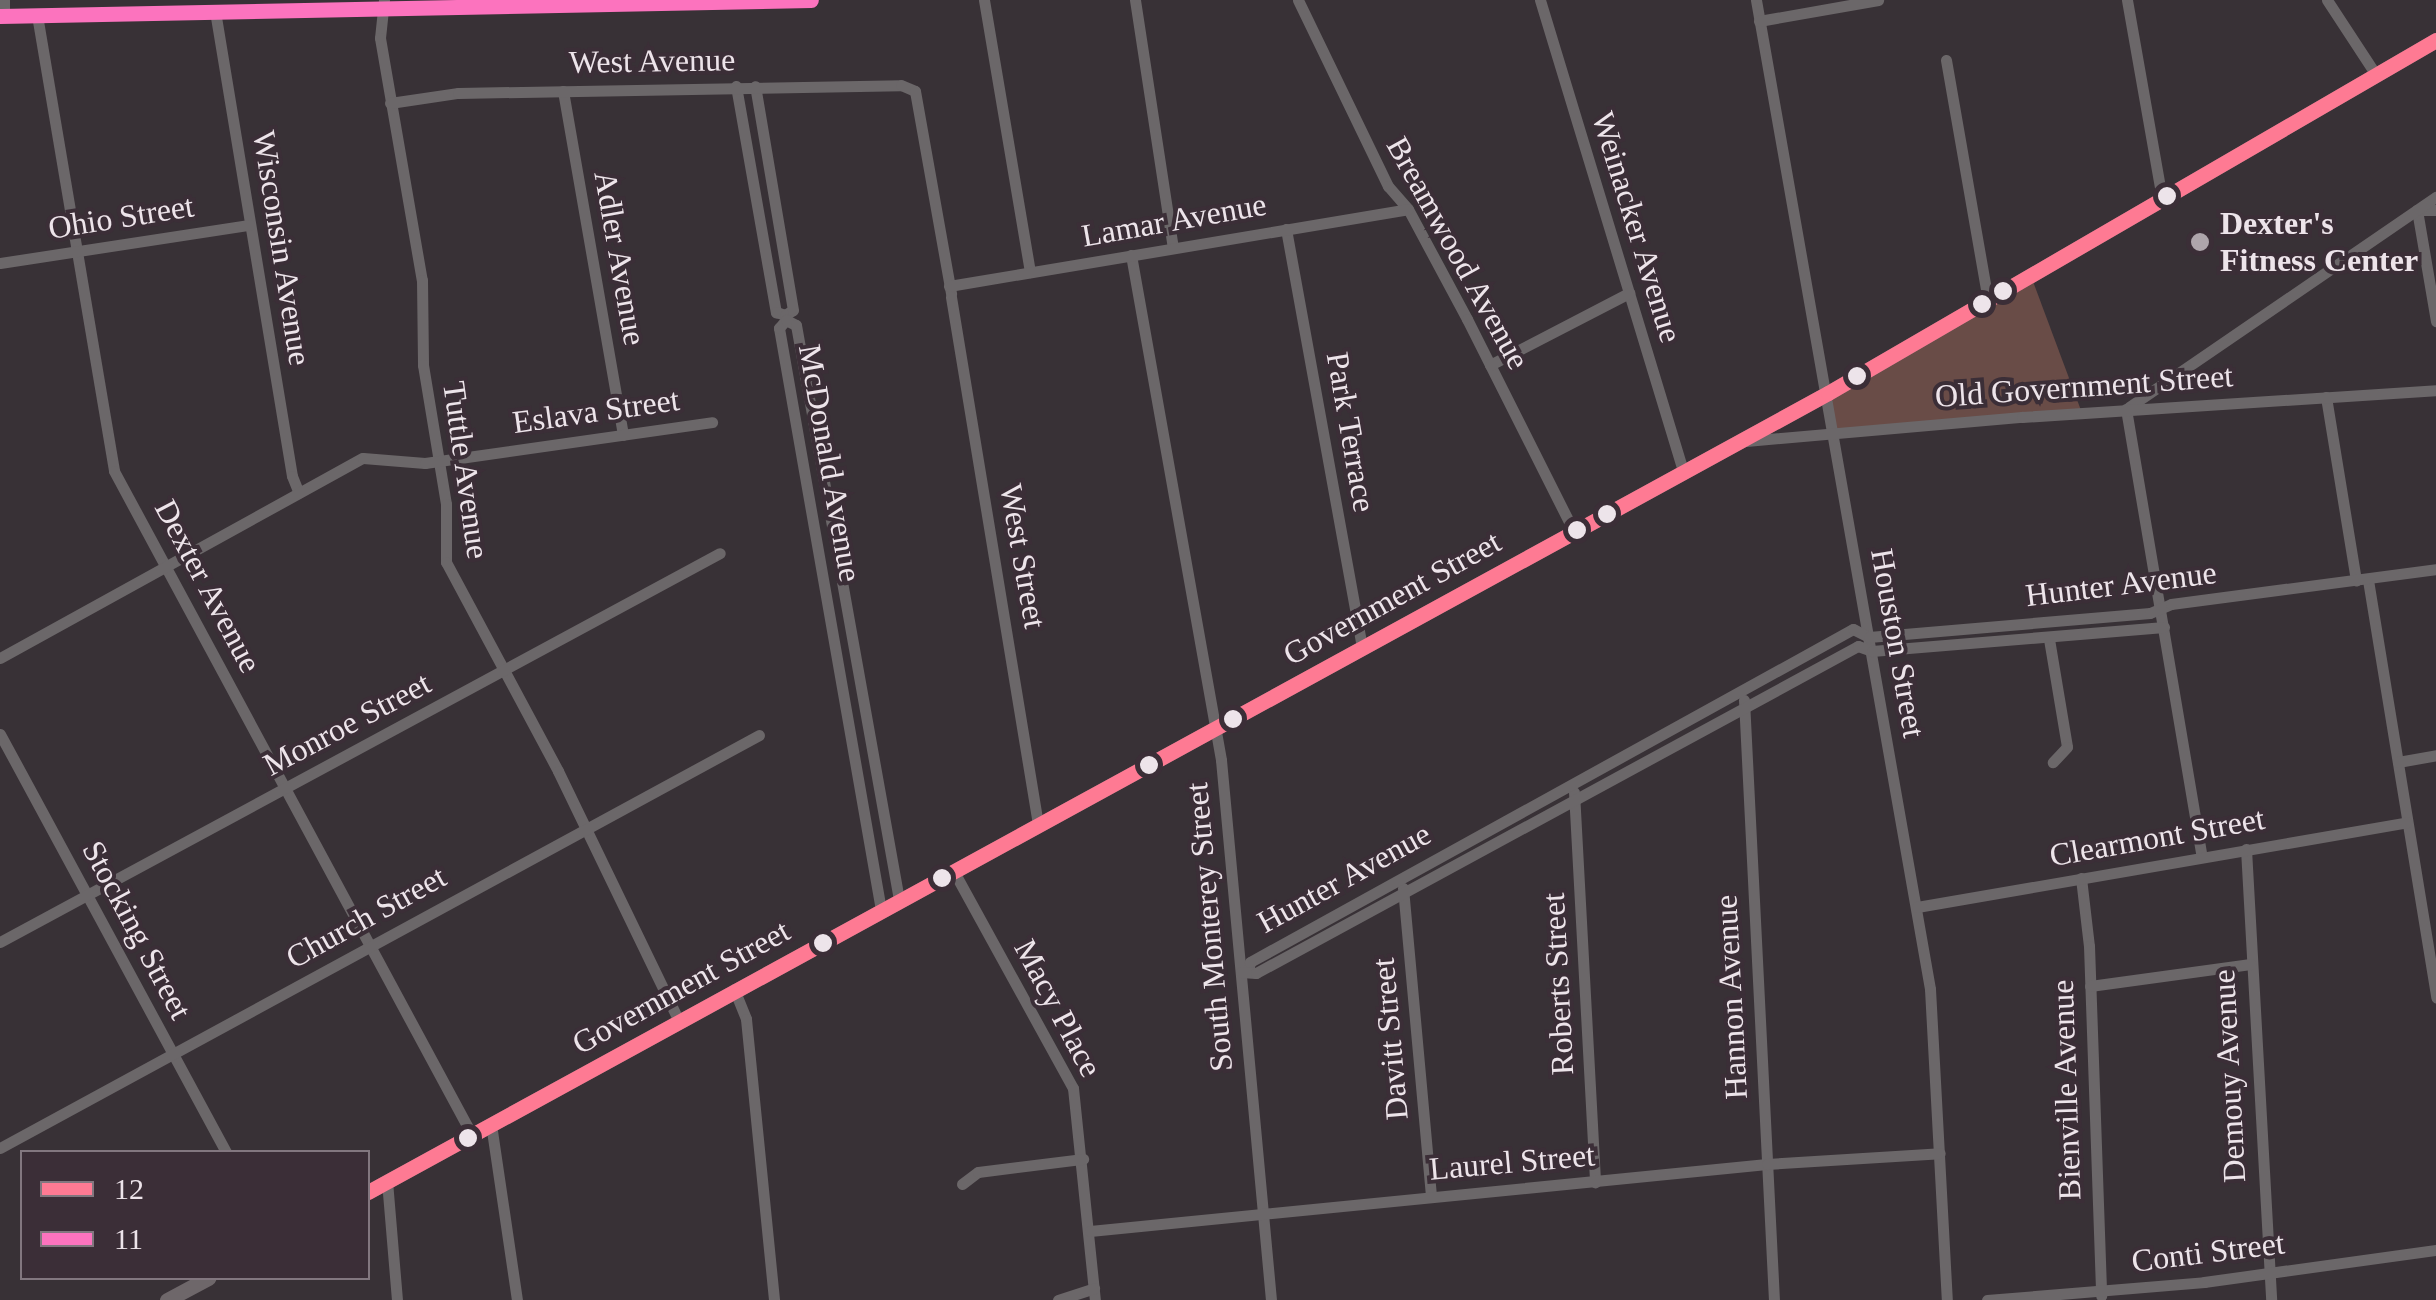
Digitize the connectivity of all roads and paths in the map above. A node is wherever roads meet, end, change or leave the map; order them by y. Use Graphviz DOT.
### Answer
graph roads {
  1 [pos="4,0"];
  2 [pos="811,0"];
  3 [pos="984,0"];
  4 [pos="1136,0"];
  5 [pos="1298,0"];
  6 [pos="1540,0"];
  7 [pos="1756,0"];
  8 [pos="1878,0"];
  9 [pos="2127,0"];
  10 [pos="2328,0"];
  11 [pos="383,5"];
  12 [pos="153,6"];
  13 [pos="215,12"];
  14 [pos="37,15"];
  15 [pos="2,16"];
  16 [pos="1759,20"];
  17 [pos="2436,40"];
  18 [pos="1946,60"];
  19 [pos="2376,75"];
  20 [pos="736,86"];
  21 [pos="754,86"];
  22 [pos="563,91"];
  23 [pos="915,91"];
  24 [pos="390,103"];
  25 [pos="2436,196"];
  26 [pos="2162,198"];
  27 [pos="1408,209"];
  28 [pos="2417,210"];
  29 [pos="2436,210"];
  30 [pos="250,225"];
  31 [pos="1286,229"];
  32 [pos="1174,248"];
  33 [pos="77,252"];
  34 [pos="1131,255"];
  35 [pos="0,263"];
  36 [pos="1030,272"];
  37 [pos="950,292"];
  38 [pos="1628,293"];
  39 [pos="1988,301"];
  40 [pos="2436,321"];
  41 [pos="1490,364"];
  42 [pos="2436,390"];
  43 [pos="1828,393"];
  44 [pos="2326,397"];
  45 [pos="2126,410"];
  46 [pos="712,422"];
  47 [pos="1834,434"];
  48 [pos="623,435"];
  49 [pos="1737,442"];
  50 [pos="440,461"];
  51 [pos="1683,470"];
  52 [pos="298,493"];
  53 [pos="1573,530"];
  54 [pos="720,554"];
  55 [pos="165,566"];
  56 [pos="2436,570"];
  57 [pos="2362,580"];
  58 [pos="2160,608"];
  59 [pos="2164,627"];
  60 [pos="1869,637"];
  61 [pos="2048,638"];
  62 [pos="1362,646"];
  63 [pos="1872,652"];
  64 [pos="0,658"];
  65 [pos="504,670"];
  66 [pos="1740,692"];
  67 [pos="1745,706"];
  68 [pos="1214,727"];
  69 [pos="0,734"];
  70 [pos="760,735"];
  71 [pos="2436,756"];
  72 [pos="2053,762"];
  73 [pos="2398,762"];
  74 [pos="1571,785"];
  75 [pos="286,788"];
  76 [pos="1576,798"];
  77 [pos="2408,822"];
  78 [pos="1038,824"];
  79 [pos="587,828"];
  80 [pos="2246,849"];
  81 [pos="2202,856"];
  82 [pos="954,870"];
  83 [pos="1399,878"];
  84 [pos="2082,878"];
  85 [pos="1404,892"];
  86 [pos="87,896"];
  87 [pos="899,900"];
  88 [pos="1917,907"];
  89 [pos="880,910"];
  90 [pos="0,942"];
  91 [pos="371,946"];
  92 [pos="2251,964"];
  93 [pos="1244,971"];
  94 [pos="2090,986"];
  95 [pos="734,988"];
  96 [pos="2436,997"];
  97 [pos="678,1018"];
  98 [pos="173,1054"];
  99 [pos="491,1124"];
  100 [pos="472,1135"];
  101 [pos="0,1148"];
  102 [pos="225,1150"];
  103 [pos="1940,1153"];
  104 [pos="1083,1160"];
  105 [pos="1767,1164"];
  106 [pos="388,1181"];
  107 [pos="1595,1182"];
  108 [pos="962,1184"];
  109 [pos="370,1191"];
  110 [pos="1430,1197"];
  111 [pos="1263,1214"];
  112 [pos="1090,1231"];
  113 [pos="2436,1250"];
  114 [pos="2266,1273"];
  115 [pos="204,1280"];
  116 [pos="1095,1294"];
  117 [pos="2101,1296"];
  118 [pos="167,1300"];
  119 [pos="397,1300"];
  120 [pos="517,1300"];
  121 [pos="774,1300"];
  122 [pos="1058,1300"];
  123 [pos="1270,1300"];
  124 [pos="1774,1300"];
  125 [pos="1947,1300"];
  126 [pos="1987,1300"];
  127 [pos="2271,1300"];
  1 -- 15 [label="street"];
  2 -- 11 [label="street"];
  3 -- 36 [label="street"];
  4 -- 32 [label="street"];
  5 -- 27 [label="street, Breamwood Avenue"];
  6 -- 38 [label="street, Weinacker Avenue"];
  7 -- 16 [label="street, Houston Street"];
  8 -- 16 [label="street"];
  9 -- 26 [label="street"];
  10 -- 19 [label="street"];
  11 -- 13 [label="street"];
  11 -- 24 [label="street, Tuttle Avenue"];
  12 -- 13 [label="street"];
  12 -- 14 [label="street"];
  13 -- 30 [label="street, Wisconsin Avenue"];
  14 -- 15 [label="street"];
  14 -- 33 [label="street, Dexter Avenue"];
  16 -- 43 [label="street, Houston Street"];
  17 -- 19 [label="main road, Government Street"];
  18 -- 39 [label="street"];
  19 -- 26 [label="main road, Government Street"];
  20 -- 21 [label="street, West Avenue"];
  20 -- 21 [label="street, McDonald Avenue"];
  20 -- 22 [label="street, West Avenue"];
  21 -- 23 [label="street, West Avenue"];
  22 -- 24 [label="street, West Avenue"];
  22 -- 48 [label="street, Adler Avenue"];
  23 -- 37 [label="street, West Street"];
  24 -- 50 [label="street, Tuttle Avenue"];
  25 -- 28 [label="street"];
  26 -- 39 [label="main road, Government Street"];
  27 -- 31 [label="street, Lamar Avenue"];
  27 -- 41 [label="street, Breamwood Avenue"];
  28 -- 29 [label="street"];
  28 -- 40 [label="street"];
  28 -- 45 [label="street"];
  30 -- 33 [label="street, Ohio Street"];
  30 -- 52 [label="street, Wisconsin Avenue"];
  31 -- 32 [label="street, Lamar Avenue"];
  31 -- 62 [label="street, Park Terrace"];
  32 -- 34 [label="street, Lamar Avenue"];
  33 -- 35 [label="street, Ohio Street"];
  33 -- 55 [label="street, Dexter Avenue"];
  34 -- 36 [label="street, Lamar Avenue"];
  34 -- 68 [label="street, South Monterey Street"];
  36 -- 37 [label="street, Lamar Avenue"];
  37 -- 78 [label="street, West Street"];
  38 -- 41 [label="street"];
  38 -- 51 [label="street, Weinacker Avenue"];
  39 -- 43 [label="main road, Government Street"];
  41 -- 53 [label="street, Breamwood Avenue"];
  42 -- 44 [label="street, Old Government Street"];
  43 -- 47 [label="street, Houston Street"];
  43 -- 49 [label="main road, Government Street"];
  44 -- 45 [label="street, Old Government Street"];
  44 -- 57 [label="street"];
  45 -- 47 [label="street, Old Government Street"];
  45 -- 58 [label="street"];
  46 -- 48 [label="street, Eslava Street"];
  47 -- 49 [label="street, Old Government Street"];
  47 -- 60 [label="street, Houston Street"];
  48 -- 50 [label="street, Eslava Street"];
  49 -- 51 [label="main road, Government Street"];
  50 -- 52 [label="street, Eslava Street"];
  50 -- 65 [label="street, Tuttle Avenue"];
  51 -- 53 [label="main road, Government Street"];
  52 -- 55 [label="street, Eslava Street"];
  53 -- 62 [label="main road, Government Street"];
  54 -- 65 [label="street, Monroe Street"];
  55 -- 64 [label="street, Eslava Street"];
  55 -- 75 [label="street, Dexter Avenue"];
  56 -- 57 [label="street, Hunter Avenue"];
  57 -- 58 [label="street, Hunter Avenue"];
  57 -- 73 [label="street"];
  58 -- 59 [label="street"];
  58 -- 60 [label="street, Hunter Avenue"];
  59 -- 61 [label="street, Hunter Avenue"];
  59 -- 81 [label="street"];
  60 -- 63 [label="street, Houston Street"];
  60 -- 66 [label="street, Hunter Avenue"];
  61 -- 63 [label="street, Hunter Avenue"];
  61 -- 72 [label="street"];
  62 -- 68 [label="main road, Government Street"];
  63 -- 67 [label="street, Hunter Avenue"];
  63 -- 88 [label="street, Houston Street"];
  65 -- 75 [label="street, Monroe Street"];
  65 -- 79 [label="street, Tuttle Avenue"];
  66 -- 67 [label="street, Hannon Avenue"];
  66 -- 74 [label="street, Hunter Avenue"];
  67 -- 76 [label="street, Hunter Avenue"];
  67 -- 105 [label="street, Hannon Avenue"];
  68 -- 78 [label="main road, Government Street"];
  68 -- 93 [label="street, South Monterey Street"];
  69 -- 86 [label="street, Stocking Street"];
  70 -- 79 [label="street, Church Street"];
  71 -- 73 [label="street"];
  73 -- 77 [label="street"];
  74 -- 76 [label="street, Roberts Street"];
  74 -- 83 [label="street, Hunter Avenue"];
  75 -- 86 [label="street, Monroe Street"];
  75 -- 91 [label="street, Dexter Avenue"];
  76 -- 85 [label="street, Hunter Avenue"];
  76 -- 107 [label="street, Roberts Street"];
  77 -- 80 [label="street, Clearmont Street"];
  77 -- 96 [label="street"];
  78 -- 82 [label="main road, Government Street"];
  79 -- 91 [label="street, Church Street"];
  79 -- 97 [label="street, Tuttle Avenue"];
  80 -- 81 [label="street, Clearmont Street"];
  80 -- 92 [label="street, Demouy Avenue"];
  81 -- 84 [label="street, Clearmont Street"];
  82 -- 87 [label="main road, Government Street"];
  82 -- 104 [label="street, Macy Place"];
  83 -- 85 [label="street, Davitt Street"];
  83 -- 93 [label="street, Hunter Avenue"];
  84 -- 88 [label="street, Clearmont Street"];
  84 -- 94 [label="street, Bienville Avenue"];
  85 -- 93 [label="street, Hunter Avenue"];
  85 -- 110 [label="street, Davitt Street"];
  86 -- 90 [label="street, Monroe Street"];
  86 -- 98 [label="street, Stocking Street"];
  87 -- 89 [label="main road, Government Street"];
  87 -- 89 [label="street, McDonald Avenue"];
  88 -- 103 [label="street, Houston Street"];
  89 -- 95 [label="main road, Government Street"];
  91 -- 98 [label="street, Church Street"];
  91 -- 100 [label="street, Dexter Avenue"];
  92 -- 94 [label="street"];
  92 -- 114 [label="street, Demouy Avenue"];
  93 -- 111 [label="street, South Monterey Street"];
  94 -- 117 [label="street, Bienville Avenue"];
  95 -- 97 [label="main road, Government Street"];
  95 -- 121 [label="street"];
  97 -- 99 [label="main road, Government Street"];
  98 -- 101 [label="street, Church Street"];
  98 -- 102 [label="street, Stocking Street"];
  99 -- 100 [label="main road, Government Street"];
  99 -- 120 [label="street"];
  100 -- 106 [label="main road, Government Street"];
  103 -- 105 [label="street, Laurel Street"];
  103 -- 125 [label="street, Houston Street"];
  104 -- 108 [label="street"];
  104 -- 112 [label="street, Macy Place"];
  105 -- 107 [label="street, Laurel Street"];
  105 -- 124 [label="street, Hannon Avenue"];
  106 -- 109 [label="main road, Government Street"];
  106 -- 119 [label="street"];
  107 -- 110 [label="street, Laurel Street"];
  110 -- 111 [label="street, Laurel Street"];
  111 -- 112 [label="street, Laurel Street"];
  111 -- 123 [label="street, South Monterey Street"];
  112 -- 116 [label="street, Macy Place"];
  113 -- 114 [label="street, Conti Street"];
  114 -- 117 [label="street, Conti Street"];
  114 -- 127 [label="street, Demouy Avenue"];
  115 -- 118 [label="main road"];
  116 -- 122 [label="street"];
  117 -- 126 [label="street, Conti Street"];
}
